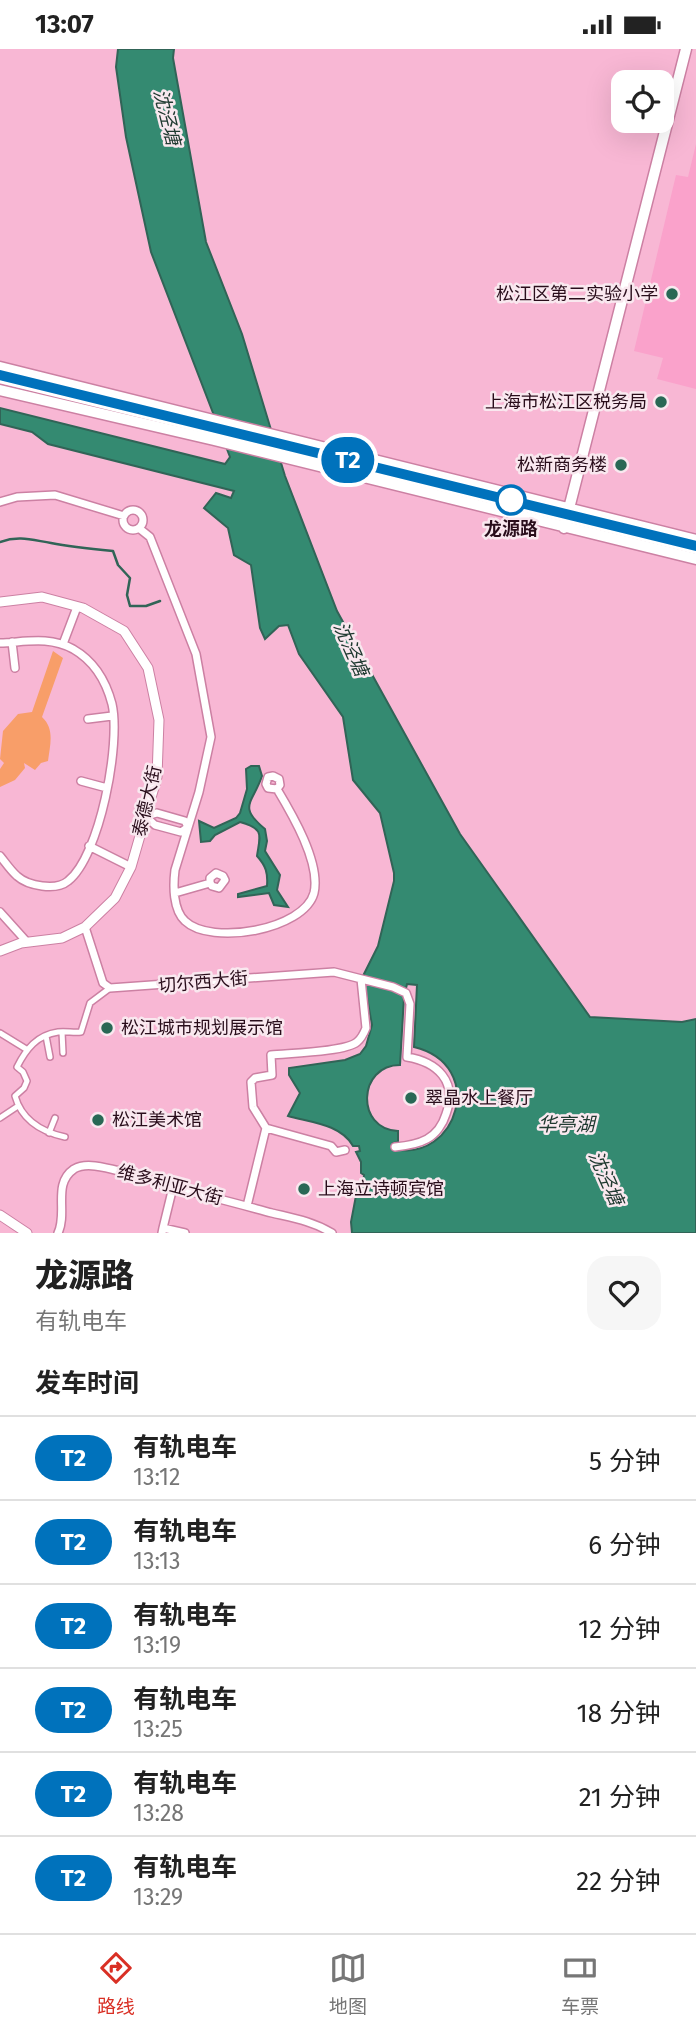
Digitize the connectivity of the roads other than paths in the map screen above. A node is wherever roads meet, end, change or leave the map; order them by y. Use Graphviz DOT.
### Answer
graph roads {
  1 [pos="686,49"];
  2 [pos="0,367"];
  3 [pos="0,390"];
  4 [pos="0,502"];
  5 [pos="568,509"];
  6 [pos="124,516"];
  7 [pos="564,528"];
  8 [pos="140,529"];
  9 [pos="696,540"];
  10 [pos="696,559"];
  11 [pos="0,602"];
  12 [pos="77,607"];
  13 [pos="12,642"];
  14 [pos="0,643"];
  15 [pos="63,645"];
  16 [pos="15,668"];
  17 [pos="112,716"];
  18 [pos="88,719"];
  19 [pos="81,781"];
  20 [pos="107,788"];
  21 [pos="276,789"];
  22 [pos="145,816"];
  23 [pos="188,827"];
  24 [pos="89,846"];
  25 [pos="0,856"];
  26 [pos="131,867"];
  27 [pos="210,883"];
  28 [pos="175,893"];
  29 [pos="0,912"];
  30 [pos="85,927"];
  31 [pos="27,942"];
  32 [pos="0,951"];
  33 [pos="361,979"];
  34 [pos="110,988"];
  35 [pos="62,1032"];
  36 [pos="0,1033"];
  37 [pos="46,1036"];
  38 [pos="26,1049"];
  39 [pos="63,1053"];
  40 [pos="50,1057"];
  41 [pos="18,1106"];
  42 [pos="0,1118"];
  43 [pos="55,1118"];
  44 [pos="266,1128"];
  45 [pos="49,1133"];
  46 [pos="65,1137"];
  47 [pos="395,1147"];
  48 [pos="345,1150"];
  49 [pos="173,1187"];
  50 [pos="247,1206"];
  51 [pos="0,1215"];
  52 [pos="162,1230"];
  53 [pos="27,1233"];
  54 [pos="58,1233"];
  55 [pos="185,1233"];
  56 [pos="332,1233"];
  1 -- 5 [label="main road"];
  2 -- 5 [label="main road"];
  3 -- 7 [label="main road"];
  4 -- 6 [label="street"];
  5 -- 7 [label="main road"];
  5 -- 9 [label="main road"];
  6 -- 8 [label="street"];
  6 -- 8 [label="street"];
  7 -- 10 [label="main road"];
  8 -- 23 [label="street"];
  11 -- 12 [label="street, 泰德大街"];
  12 -- 15 [label="street"];
  12 -- 22 [label="street, 泰德大街"];
  13 -- 14 [label="street"];
  13 -- 15 [label="street"];
  13 -- 16 [label="street"];
  15 -- 17 [label="street"];
  17 -- 18 [label="street"];
  17 -- 20 [label="street"];
  19 -- 20 [label="street"];
  20 -- 24 [label="street"];
  21 -- 28 [label="street"];
  22 -- 23 [label="street"];
  22 -- 23 [label="street"];
  22 -- 26 [label="street, 泰德大街"];
  23 -- 28 [label="street"];
  24 -- 25 [label="street"];
  24 -- 26 [label="street"];
  26 -- 30 [label="street, 泰德大街"];
  27 -- 28 [label="street"];
  29 -- 31 [label="street"];
  30 -- 31 [label="street"];
  30 -- 34 [label="street"];
  31 -- 32 [label="street"];
  33 -- 34 [label="street, 切尔西大街"];
  33 -- 44 [label="street"];
  33 -- 47 [label="street, 切尔西大街"];
  34 -- 35 [label="street"];
  35 -- 37 [label="street"];
  35 -- 39 [label="street"];
  36 -- 38 [label="street"];
  37 -- 38 [label="street"];
  37 -- 40 [label="street"];
  38 -- 41 [label="street"];
  41 -- 42 [label="street"];
  41 -- 45 [label="street"];
  43 -- 45 [label="street"];
  44 -- 48 [label="street"];
  44 -- 50 [label="street"];
  45 -- 46 [label="street"];
  49 -- 50 [label="street, 维多利亚大街"];
  49 -- 52 [label="street"];
  49 -- 54 [label="street, 维多利亚大街"];
  50 -- 56 [label="street, 维多利亚大街"];
  51 -- 53 [label="street"];
  52 -- 55 [label="street"];
}
